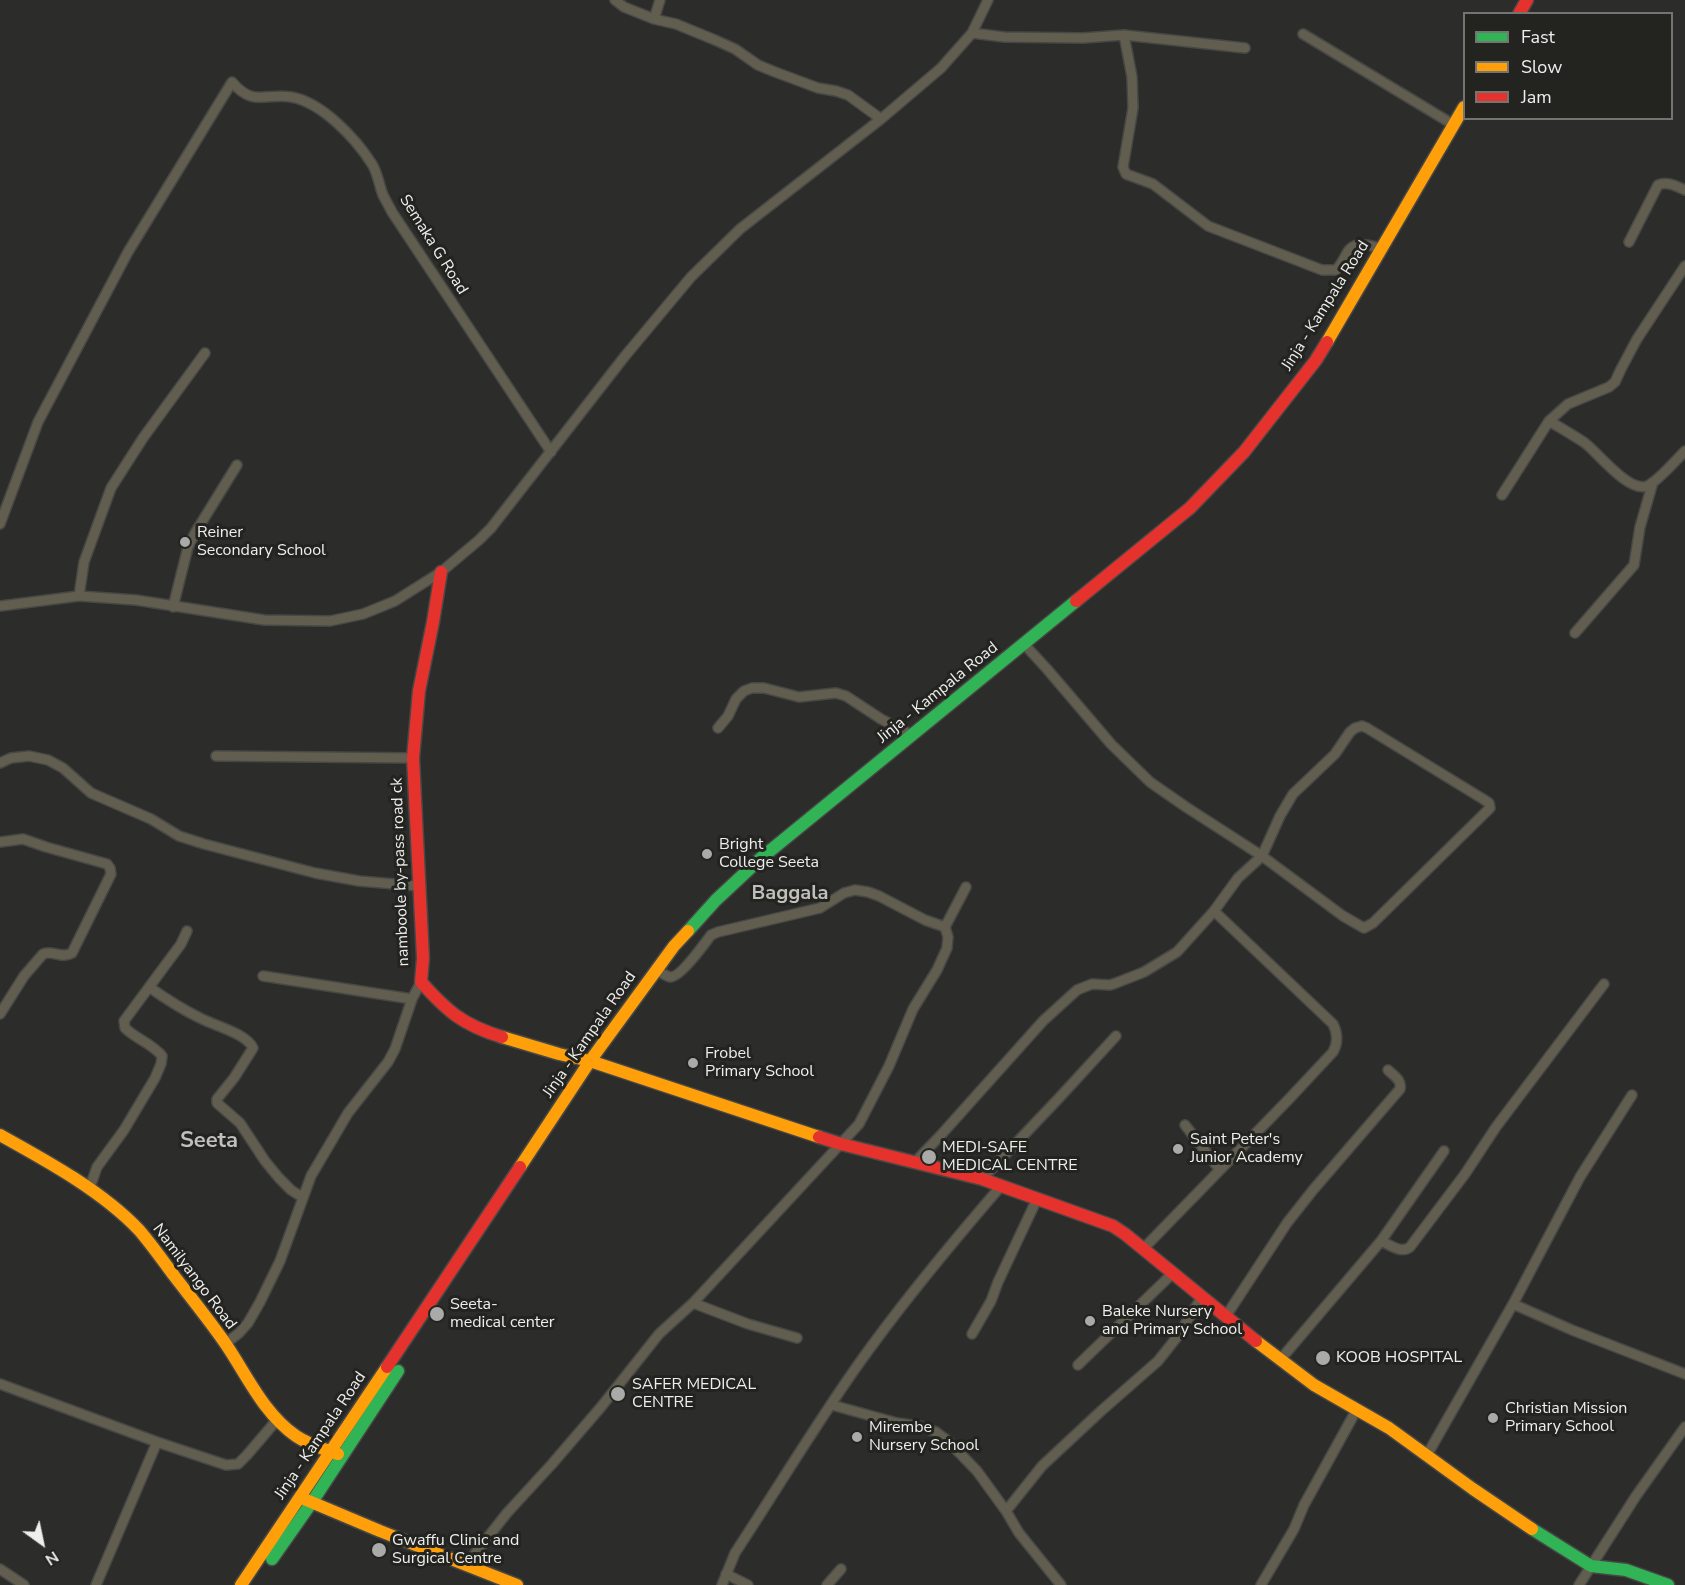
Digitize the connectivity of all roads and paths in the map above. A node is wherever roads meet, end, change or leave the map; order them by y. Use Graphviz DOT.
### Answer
graph roads {
  1 [pos="615,0"];
  2 [pos="660,0"];
  3 [pos="988,0"];
  4 [pos="654,19"];
  5 [pos="972,33"];
  6 [pos="1303,34"];
  7 [pos="1124,35"];
  8 [pos="1245,48"];
  9 [pos="1463,109"];
  10 [pos="881,119"];
  11 [pos="1454,125"];
  12 [pos="1685,189"];
  13 [pos="1629,242"];
  14 [pos="1382,248"];
  15 [pos="1685,266"];
  16 [pos="205,353"];
  17 [pos="1549,421"];
  18 [pos="1685,451"];
  19 [pos="551,452"];
  20 [pos="237,465"];
  21 [pos="1653,482"];
  22 [pos="1502,495"];
  23 [pos="0,524"];
  24 [pos="441,572"];
  25 [pos="79,596"];
  26 [pos="0,606"];
  27 [pos="173,607"];
  28 [pos="1575,633"];
  29 [pos="1024,644"];
  30 [pos="718,728"];
  31 [pos="912,735"];
  32 [pos="216,756"];
  33 [pos="413,758"];
  34 [pos="0,763"];
  35 [pos="0,842"];
  36 [pos="1262,856"];
  37 [pos="418,886"];
  38 [pos="966,887"];
  39 [pos="1214,912"];
  40 [pos="945,927"];
  41 [pos="187,931"];
  42 [pos="657,970"];
  43 [pos="263,976"];
  44 [pos="421,982"];
  45 [pos="1604,984"];
  46 [pos="149,987"];
  47 [pos="412,999"];
  48 [pos="0,1014"];
  49 [pos="1116,1036"];
  50 [pos="590,1061"];
  51 [pos="1388,1070"];
  52 [pos="1632,1095"];
  53 [pos="1185,1125"];
  54 [pos="0,1135"];
  55 [pos="841,1144"];
  56 [pos="1444,1151"];
  57 [pos="915,1162"];
  58 [pos="1220,1170"];
  59 [pos="982,1179"];
  60 [pos="1001,1186"];
  61 [pos="89,1190"];
  62 [pos="302,1197"];
  63 [pos="1037,1199"];
  64 [pos="1381,1241"];
  65 [pos="1143,1249"];
  66 [pos="1173,1274"];
  67 [pos="1202,1296"];
  68 [pos="693,1304"];
  69 [pos="1513,1304"];
  70 [pos="1226,1317"];
  71 [pos="972,1334"];
  72 [pos="797,1338"];
  73 [pos="225,1344"];
  74 [pos="1280,1360"];
  75 [pos="1078,1365"];
  76 [pos="1685,1374"];
  77 [pos="0,1384"];
  78 [pos="832,1405"];
  79 [pos="1357,1409"];
  80 [pos="276,1421"];
  81 [pos="1685,1428"];
  82 [pos="157,1442"];
  83 [pos="336,1454"];
  84 [pos="1427,1455"];
  85 [pos="306,1500"];
  86 [pos="1006,1511"];
  87 [pos="466,1565"];
  88 [pos="1591,1566"];
  89 [pos="0,1569"];
  90 [pos="841,1569"];
  91 [pos="726,1574"];
  92 [pos="24,1585"];
  93 [pos="96,1585"];
  94 [pos="241,1585"];
  95 [pos="254,1585"];
  96 [pos="517,1585"];
  97 [pos="722,1585"];
  98 [pos="748,1585"];
  99 [pos="827,1585"];
  100 [pos="1061,1585"];
  101 [pos="1262,1585"];
  102 [pos="1579,1585"];
  103 [pos="1668,1585"];
  1 -- 4 [label="street"];
  2 -- 4 [label="street"];
  3 -- 5 [label="street"];
  4 -- 10 [label="street"];
  5 -- 7 [label="street"];
  5 -- 10 [label="street"];
  6 -- 11 [label="street"];
  7 -- 8 [label="street"];
  7 -- 14 [label="street"];
  9 -- 11 [label="main road, Jinja - Kampala Road"];
  10 -- 19 [label="street"];
  11 -- 14 [label="main road, Jinja - Kampala Road"];
  12 -- 13 [label="street"];
  14 -- 29 [label="main road, Jinja - Kampala Road"];
  15 -- 17 [label="street"];
  16 -- 25 [label="street"];
  17 -- 21 [label="street"];
  17 -- 22 [label="street"];
  18 -- 21 [label="street"];
  19 -- 23 [label="street, Semaka G Road"];
  19 -- 24 [label="street"];
  20 -- 27 [label="street"];
  21 -- 28 [label="street"];
  24 -- 27 [label="street"];
  24 -- 33 [label="main road, namboole by-pass road ck"];
  25 -- 26 [label="street"];
  25 -- 27 [label="street"];
  29 -- 31 [label="main road, Jinja - Kampala Road"];
  29 -- 36 [label="street"];
  30 -- 31 [label="street"];
  31 -- 42 [label="main road, Jinja - Kampala Road"];
  32 -- 33 [label="street"];
  33 -- 37 [label="main road, namboole by-pass road ck"];
  34 -- 37 [label="street"];
  35 -- 48 [label="street"];
  36 -- 36 [label="street"];
  36 -- 39 [label="street"];
  37 -- 44 [label="main road, namboole by-pass road ck"];
  38 -- 40 [label="street"];
  39 -- 57 [label="street"];
  39 -- 58 [label="street"];
  40 -- 42 [label="street"];
  40 -- 55 [label="street"];
  41 -- 46 [label="street"];
  42 -- 50 [label="main road, Jinja - Kampala Road"];
  43 -- 47 [label="street"];
  44 -- 47 [label="street"];
  44 -- 50 [label="main road, namboole by-pass road ck"];
  45 -- 64 [label="street"];
  46 -- 61 [label="street"];
  46 -- 62 [label="street"];
  47 -- 62 [label="street"];
  49 -- 59 [label="street"];
  50 -- 55 [label="main road, namboole by-pass road ck"];
  50 -- 83 [label="main road, Jinja - Kampala Road"];
  51 -- 70 [label="street"];
  52 -- 69 [label="street"];
  53 -- 58 [label="street"];
  54 -- 61 [label="main road, Namilyango Road"];
  55 -- 57 [label="main road, namboole by-pass road ck"];
  55 -- 68 [label="street"];
  56 -- 64 [label="street"];
  57 -- 59 [label="main road, namboole by-pass road ck"];
  58 -- 65 [label="street"];
  59 -- 60 [label="main road, namboole by-pass road ck"];
  60 -- 63 [label="main road, namboole by-pass road ck"];
  60 -- 78 [label="street"];
  61 -- 73 [label="main road, Namilyango Road"];
  62 -- 73 [label="street"];
  63 -- 65 [label="main road, namboole by-pass road ck"];
  63 -- 71 [label="street"];
  64 -- 74 [label="street"];
  65 -- 66 [label="main road, namboole by-pass road ck"];
  66 -- 67 [label="main road, namboole by-pass road ck"];
  66 -- 75 [label="street"];
  67 -- 70 [label="main road, namboole by-pass road ck"];
  67 -- 86 [label="street"];
  68 -- 72 [label="street"];
  68 -- 87 [label="street"];
  69 -- 76 [label="street"];
  69 -- 84 [label="street"];
  70 -- 74 [label="main road, namboole by-pass road ck"];
  73 -- 80 [label="main road, Namilyango Road"];
  74 -- 79 [label="main road, namboole by-pass road ck"];
  77 -- 82 [label="street"];
  78 -- 86 [label="street"];
  78 -- 91 [label="street"];
  79 -- 84 [label="main road, namboole by-pass road ck"];
  79 -- 101 [label="street"];
  80 -- 82 [label="street"];
  80 -- 83 [label="main road, Namilyango Road"];
  81 -- 88 [label="street"];
  82 -- 93 [label="street"];
  83 -- 85 [label="main road, Jinja - Kampala Road"];
  84 -- 88 [label="main road, namboole by-pass road ck"];
  85 -- 87 [label="main road"];
  85 -- 94 [label="main road, Jinja - Kampala Road"];
  85 -- 95 [label="main road, Jinja - Kampala Road"];
  86 -- 100 [label="street"];
  87 -- 96 [label="main road"];
  88 -- 102 [label="street"];
  88 -- 103 [label="main road"];
  89 -- 92 [label="street"];
  90 -- 99 [label="street"];
  91 -- 97 [label="street"];
  91 -- 98 [label="street"];
}
